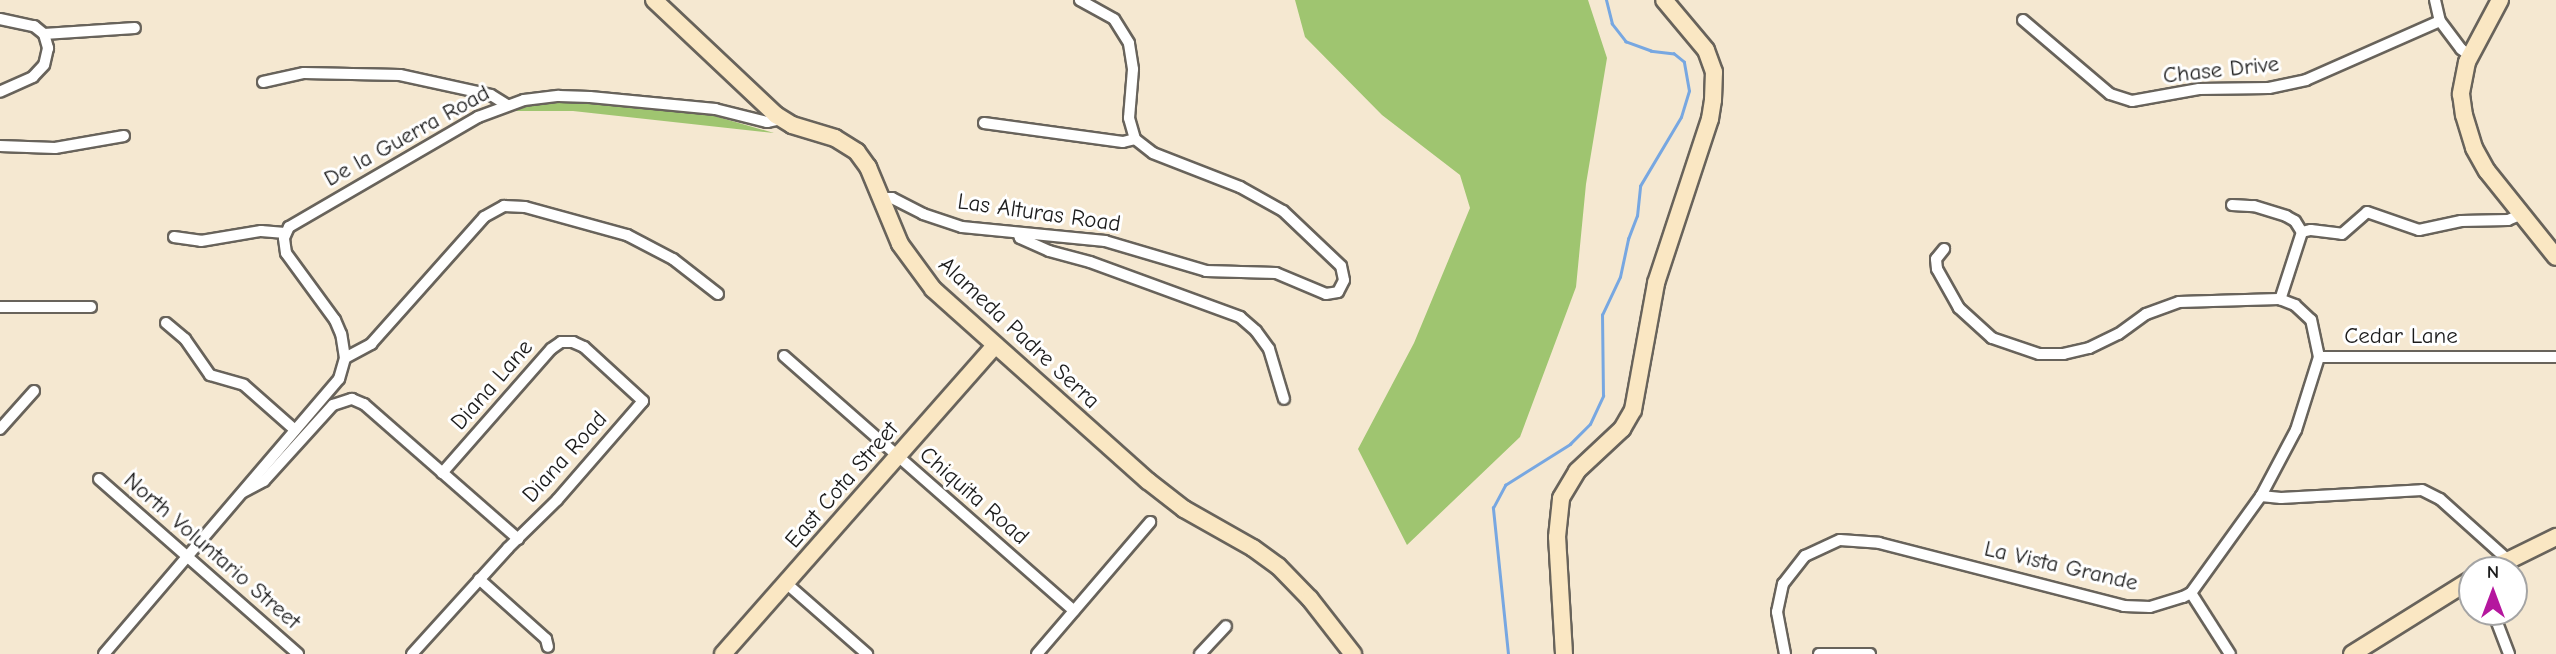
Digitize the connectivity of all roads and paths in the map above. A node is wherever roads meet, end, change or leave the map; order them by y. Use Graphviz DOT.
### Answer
graph roads {
  1 [pos="654,0"];
  2 [pos="1080,0"];
  3 [pos="1664,0"];
  4 [pos="2435,0"];
  5 [pos="2500,0"];
  6 [pos="0,19"];
  7 [pos="2023,20"];
  8 [pos="2440,21"];
  9 [pos="135,28"];
  10 [pos="44,34"];
  11 [pos="2469,55"];
  12 [pos="263,82"];
  13 [pos="0,92"];
  14 [pos="507,105"];
  15 [pos="781,119"];
  16 [pos="984,123"];
  17 [pos="124,136"];
  18 [pos="1135,139"];
  19 [pos="0,146"];
  20 [pos="880,198"];
  21 [pos="2232,205"];
  22 [pos="2520,215"];
  23 [pos="2302,232"];
  24 [pos="285,233"];
  25 [pos="1018,233"];
  26 [pos="174,237"];
  27 [pos="1944,249"];
  28 [pos="2556,257"];
  29 [pos="718,294"];
  30 [pos="2280,300"];
  31 [pos="0,307"];
  32 [pos="91,307"];
  33 [pos="166,323"];
  34 [pos="995,346"];
  35 [pos="784,356"];
  36 [pos="2319,357"];
  37 [pos="2556,357"];
  38 [pos="345,358"];
  39 [pos="34,391"];
  40 [pos="1284,399"];
  41 [pos="643,401"];
  42 [pos="0,429"];
  43 [pos="295,430"];
  44 [pos="898,456"];
  45 [pos="442,473"];
  46 [pos="99,479"];
  47 [pos="241,492"];
  48 [pos="2260,496"];
  49 [pos="1150,522"];
  50 [pos="2556,537"];
  51 [pos="518,539"];
  52 [pos="2504,556"];
  53 [pos="2516,556"];
  54 [pos="187,557"];
  55 [pos="479,579"];
  56 [pos="786,583"];
  57 [pos="2458,588"];
  58 [pos="2191,593"];
  59 [pos="1074,611"];
  60 [pos="1226,626"];
  61 [pos="2498,626"];
  62 [pos="548,646"];
  63 [pos="104,654"];
  64 [pos="298,654"];
  65 [pos="412,654"];
  66 [pos="723,654"];
  67 [pos="867,654"];
  68 [pos="1037,654"];
  69 [pos="1200,654"];
  70 [pos="1352,654"];
  71 [pos="1564,654"];
  72 [pos="1785,654"];
  73 [pos="1819,654"];
  74 [pos="1870,654"];
  75 [pos="2230,654"];
  76 [pos="2352,654"];
  77 [pos="2509,654"];
  1 -- 15 [label="street, Alameda Padre Serra"];
  2 -- 18 [label="street"];
  3 -- 71 [label="street"];
  4 -- 8 [label="street"];
  5 -- 11 [label="street"];
  6 -- 10 [label="street"];
  7 -- 8 [label="street, Chase Drive"];
  8 -- 11 [label="street"];
  9 -- 10 [label="street"];
  10 -- 13 [label="street"];
  11 -- 22 [label="street"];
  12 -- 14 [label="street"];
  14 -- 15 [label="street, De la Guerra Road"];
  14 -- 24 [label="street, De la Guerra Road"];
  15 -- 20 [label="street, Alameda Padre Serra"];
  16 -- 18 [label="street"];
  17 -- 19 [label="street"];
  18 -- 25 [label="street, Las Alturas Road"];
  20 -- 25 [label="street, Las Alturas Road"];
  20 -- 34 [label="street, Alameda Padre Serra"];
  21 -- 23 [label="street"];
  22 -- 23 [label="street"];
  22 -- 28 [label="street"];
  23 -- 30 [label="street"];
  24 -- 26 [label="street"];
  24 -- 38 [label="street"];
  25 -- 40 [label="street"];
  27 -- 30 [label="street"];
  29 -- 38 [label="street"];
  30 -- 36 [label="street, Cedar Lane"];
  31 -- 32 [label="street"];
  33 -- 43 [label="street"];
  34 -- 44 [label="street, East Cota Street"];
  34 -- 70 [label="street, Alameda Padre Serra"];
  35 -- 44 [label="street, Chiquita Road"];
  36 -- 37 [label="street, Cedar Lane"];
  36 -- 48 [label="street"];
  38 -- 43 [label="street"];
  39 -- 42 [label="street"];
  41 -- 45 [label="street, Diana Lane"];
  41 -- 51 [label="street, Diana Road"];
  43 -- 47 [label="street"];
  44 -- 56 [label="street, East Cota Street"];
  44 -- 59 [label="street, Chiquita Road"];
  45 -- 47 [label="street"];
  45 -- 51 [label="street"];
  46 -- 54 [label="street, North Voluntario Street"];
  47 -- 54 [label="street"];
  48 -- 52 [label="street"];
  48 -- 58 [label="street"];
  49 -- 59 [label="street"];
  50 -- 53 [label="street"];
  51 -- 55 [label="street, Diana Road"];
  54 -- 63 [label="street"];
  54 -- 64 [label="street, North Voluntario Street"];
  55 -- 62 [label="street"];
  55 -- 65 [label="street, Diana Road"];
  56 -- 66 [label="street, East Cota Street"];
  56 -- 67 [label="street"];
  57 -- 76 [label="street"];
  58 -- 72 [label="street, La Vista Grande"];
  58 -- 75 [label="street"];
  59 -- 68 [label="street"];
  60 -- 69 [label="street"];
  61 -- 77 [label="street"];
  73 -- 74 [label="street"];
}
